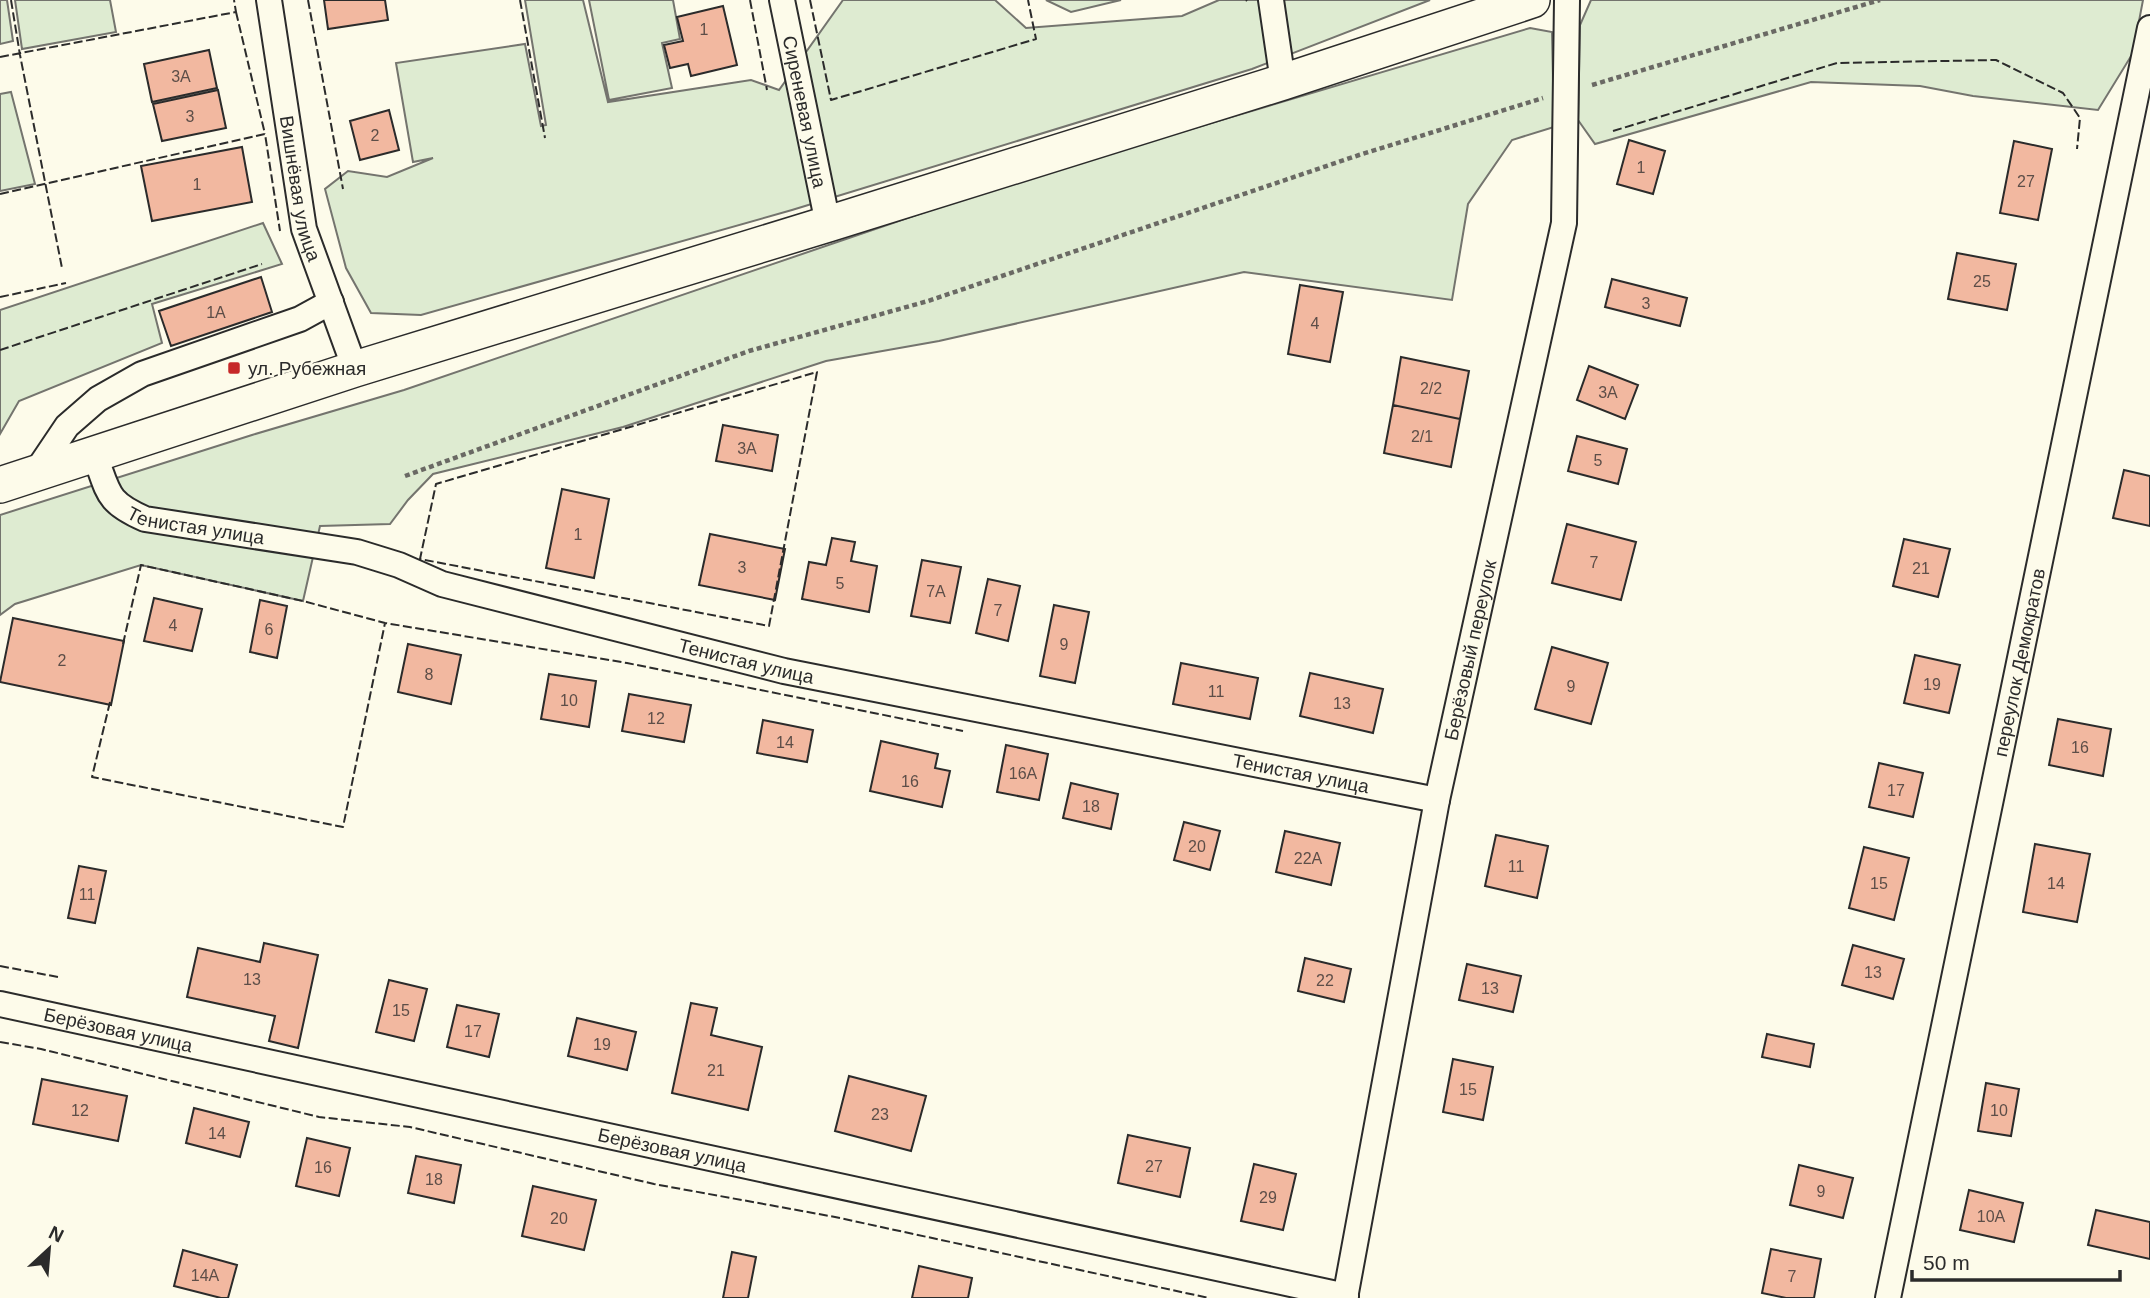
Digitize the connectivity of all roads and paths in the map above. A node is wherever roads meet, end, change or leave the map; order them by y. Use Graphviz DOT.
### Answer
graph roads {
  1 [pos="269,0"];
  2 [pos="782,0"];
  3 [pos="1271,0"];
  4 [pos="1532,0"];
  5 [pos="1567,0"];
  6 [pos="1880,0"];
  7 [pos="2150,28"];
  8 [pos="1283,82"];
  9 [pos="1589,85"];
  10 [pos="1553,95"];
  11 [pos="828,224"];
  12 [pos="331,302"];
  13 [pos="355,369"];
  14 [pos="95,456"];
  15 [pos="34,475"];
  16 [pos="405,476"];
  17 [pos="0,485"];
  18 [pos="1437,800"];
  19 [pos="0,1004"];
  20 [pos="1346,1297"];
  21 [pos="1888,1298"];
  1 -- 12 [label="street, Вишнёвая улица"];
  2 -- 11 [label="street, Сиреневая улица"];
  3 -- 8 [label="street"];
  4 -- 8 [label="street"];
  5 -- 18 [label="street, Берёзовый переулок"];
  6 -- 9 [label="path"];
  7 -- 21 [label="street, переулок Демократов"];
  8 -- 11 [label="street"];
  10 -- 16 [label="path"];
  11 -- 13 [label="street"];
  12 -- 13 [label="street, Вишнёвая улица"];
  12 -- 15 [label="street"];
  13 -- 14 [label="street"];
  14 -- 15 [label="street"];
  14 -- 18 [label="street, Тенистая улица"];
  15 -- 17 [label="street"];
  18 -- 20 [label="street, Берёзовый переулок"];
  19 -- 20 [label="street, Берёзовая улица"];
}
